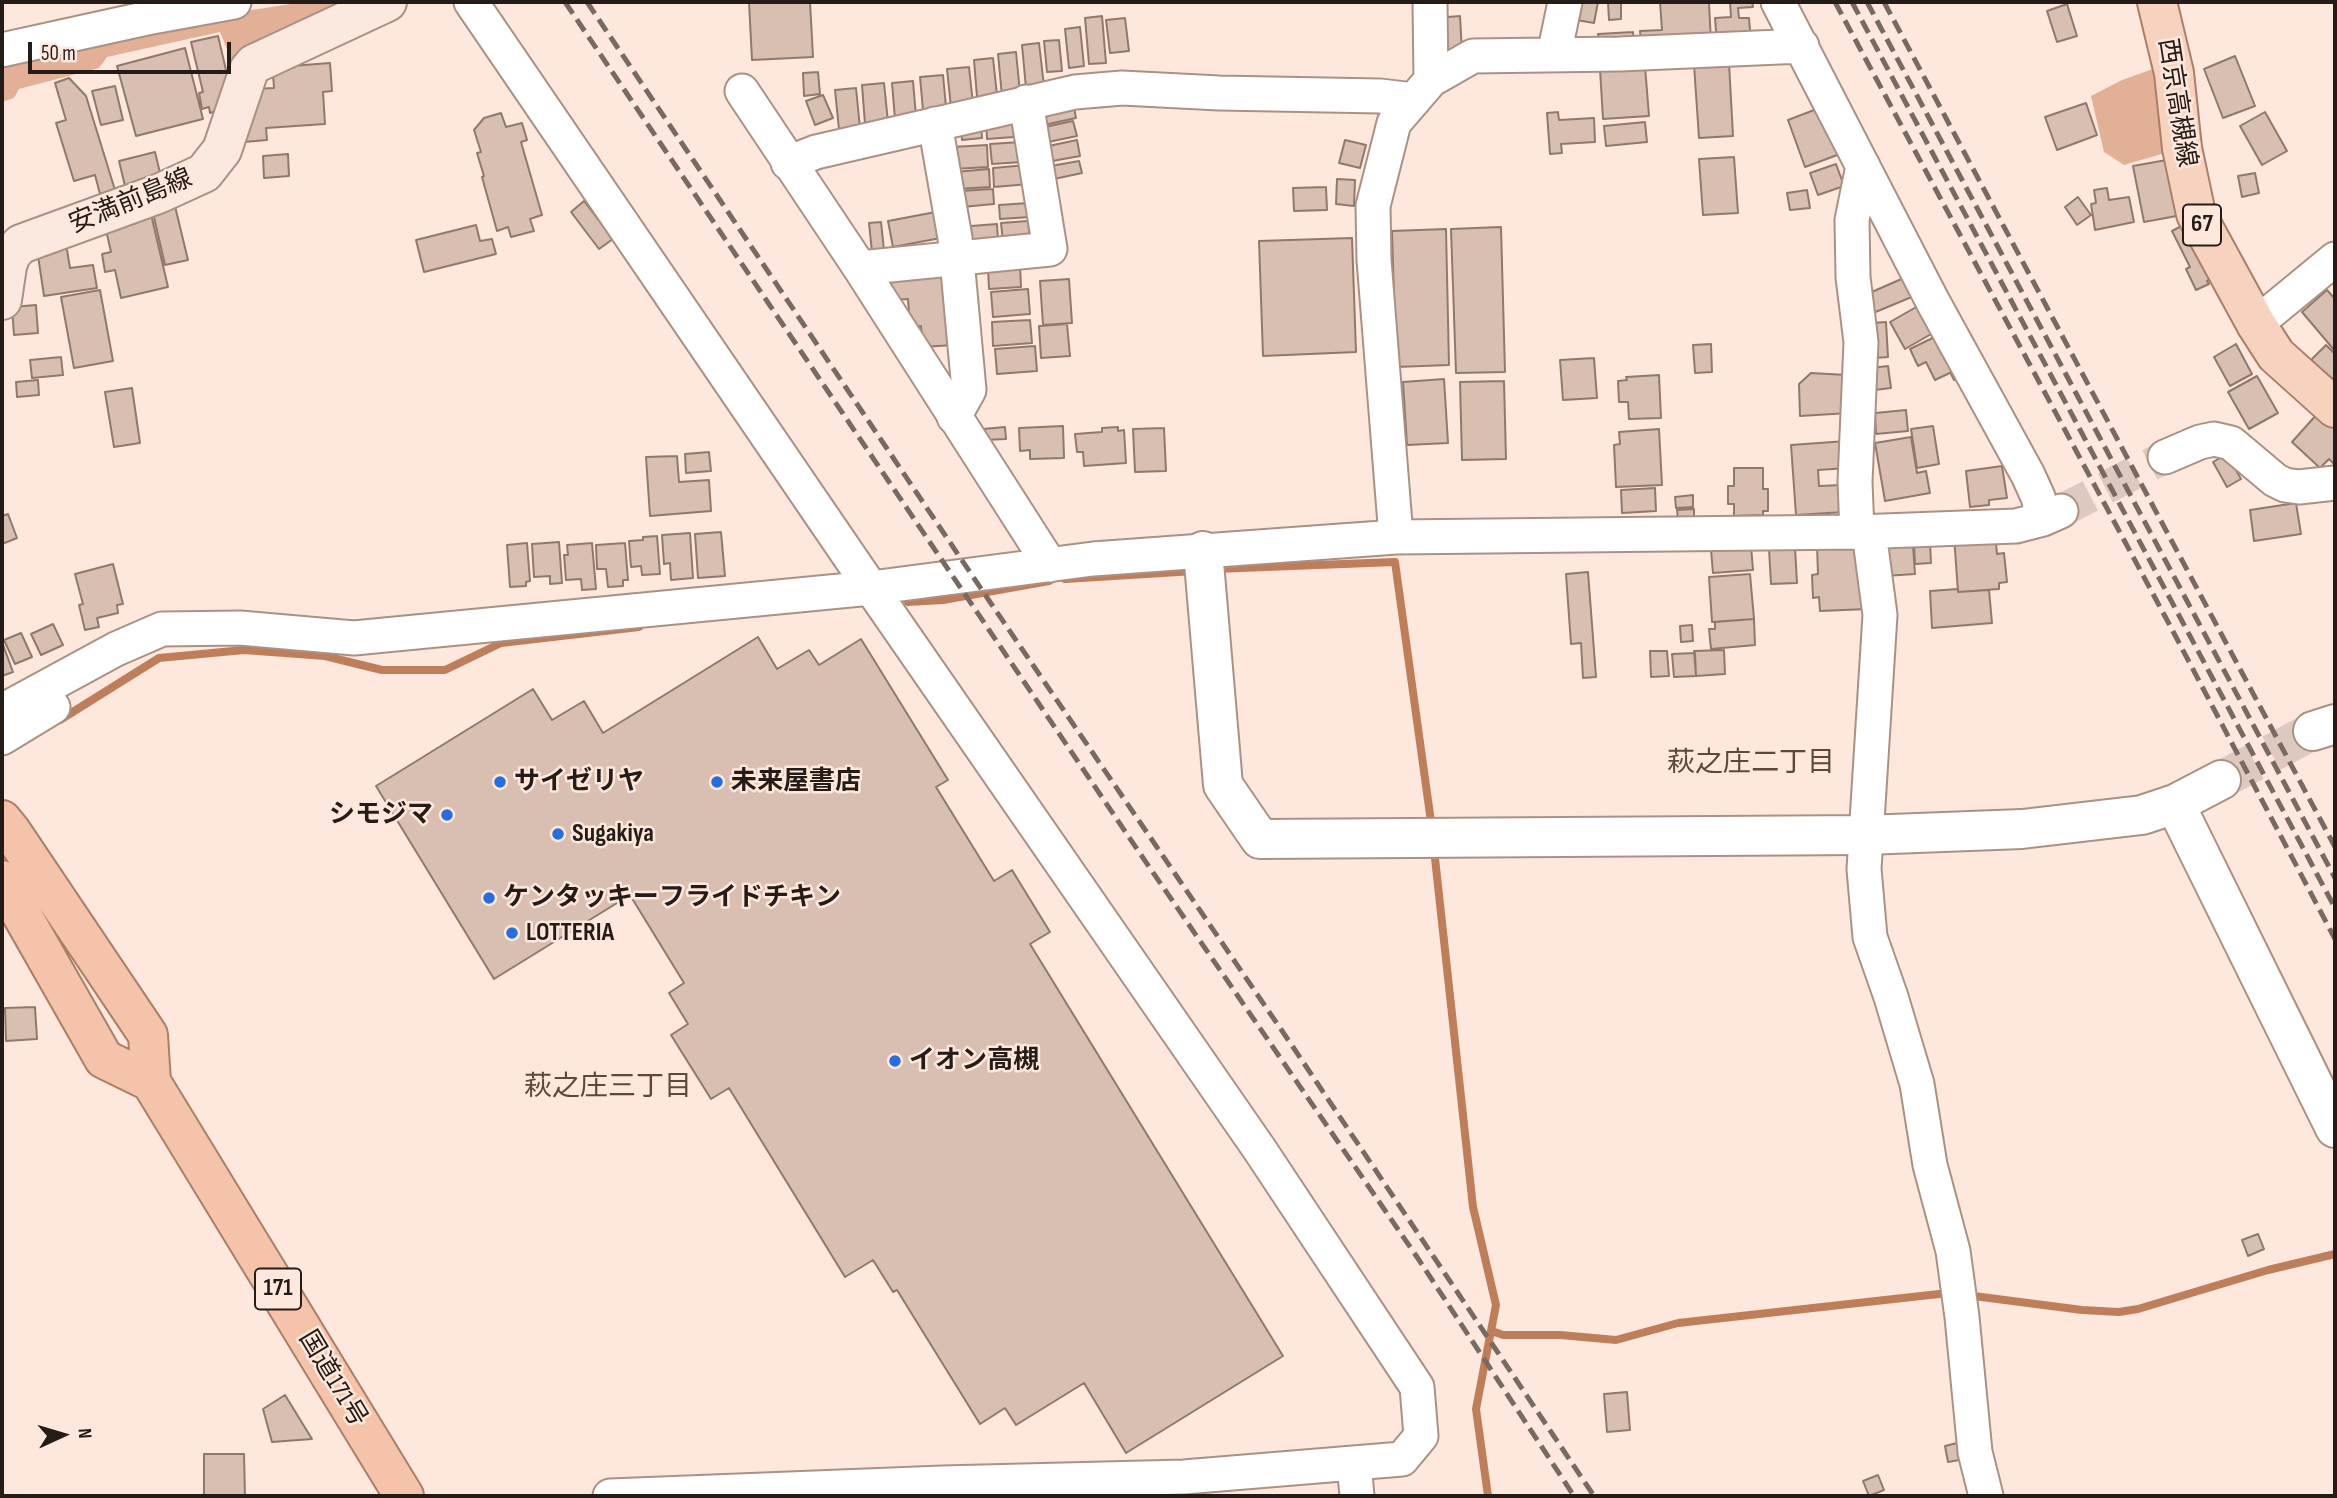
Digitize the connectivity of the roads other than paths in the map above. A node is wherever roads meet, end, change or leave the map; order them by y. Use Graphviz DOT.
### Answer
graph roads {
  1 [pos="234,2"];
  2 [pos="387,2"];
  3 [pos="471,2"];
  4 [pos="1430,2"];
  5 [pos="1565,2"];
  6 [pos="1778,2"];
  7 [pos="2157,2"];
  8 [pos="1802,46"];
  9 [pos="2,50"];
  10 [pos="1554,55"];
  11 [pos="1423,90"];
  12 [pos="742,91"];
  13 [pos="1026,102"];
  14 [pos="936,124"];
  15 [pos="788,163"];
  16 [pos="1863,166"];
  17 [pos="957,259"];
  18 [pos="2335,259"];
  19 [pos="860,268"];
  20 [pos="2,300"];
  21 [pos="2256,324"];
  22 [pos="2335,408"];
  23 [pos="954,417"];
  24 [pos="2165,457"];
  25 [pos="2335,483"];
  26 [pos="1863,532"];
  27 [pos="1396,537"];
  28 [pos="1203,551"];
  29 [pos="1050,565"];
  30 [pos="871,588"];
  31 [pos="116,649"];
  32 [pos="2,711"];
  33 [pos="2,738"];
  34 [pos="2221,780"];
  35 [pos="2175,804"];
  36 [pos="2,820"];
  37 [pos="1865,835"];
  38 [pos="2,880"];
  39 [pos="151,1082"];
  40 [pos="2335,1128"];
  41 [pos="1355,1480"];
  42 [pos="404,1496"];
  43 [pos="610,1496"];
  44 [pos="1986,1496"];
  1 -- 9 [label="street"];
  2 -- 20 [label="main road, 安満前島線"];
  3 -- 30 [label="street"];
  4 -- 11 [label="street"];
  5 -- 10 [label="street"];
  6 -- 8 [label="street"];
  7 -- 21 [label="main road, 西京高槻線 / 67"];
  8 -- 10 [label="street"];
  8 -- 16 [label="street"];
  10 -- 11 [label="street"];
  11 -- 13 [label="street"];
  11 -- 27 [label="street"];
  12 -- 15 [label="street"];
  13 -- 14 [label="street"];
  13 -- 17 [label="street"];
  14 -- 15 [label="street"];
  14 -- 17 [label="street"];
  15 -- 19 [label="street"];
  16 -- 26 [label="street"];
  16 -- 26 [label="street"];
  17 -- 19 [label="street"];
  17 -- 23 [label="street"];
  18 -- 21 [label="street"];
  19 -- 23 [label="street"];
  21 -- 22 [label="main road, 西京高槻線 / 67"];
  23 -- 29 [label="street"];
  24 -- 25 [label="street"];
  26 -- 27 [label="street"];
  26 -- 37 [label="street"];
  27 -- 28 [label="street"];
  28 -- 29 [label="street"];
  28 -- 37 [label="street"];
  29 -- 30 [label="street"];
  30 -- 31 [label="street"];
  30 -- 41 [label="street"];
  31 -- 32 [label="street"];
  31 -- 33 [label="street"];
  34 -- 35 [label="street"];
  35 -- 37 [label="street"];
  35 -- 40 [label="street"];
  36 -- 39 [label="highway, 国道171号 / 171"];
  37 -- 44 [label="street"];
  38 -- 39 [label="highway"];
  39 -- 42 [label="highway, 国道171号 / 171"];
  41 -- 43 [label="street"];
}
